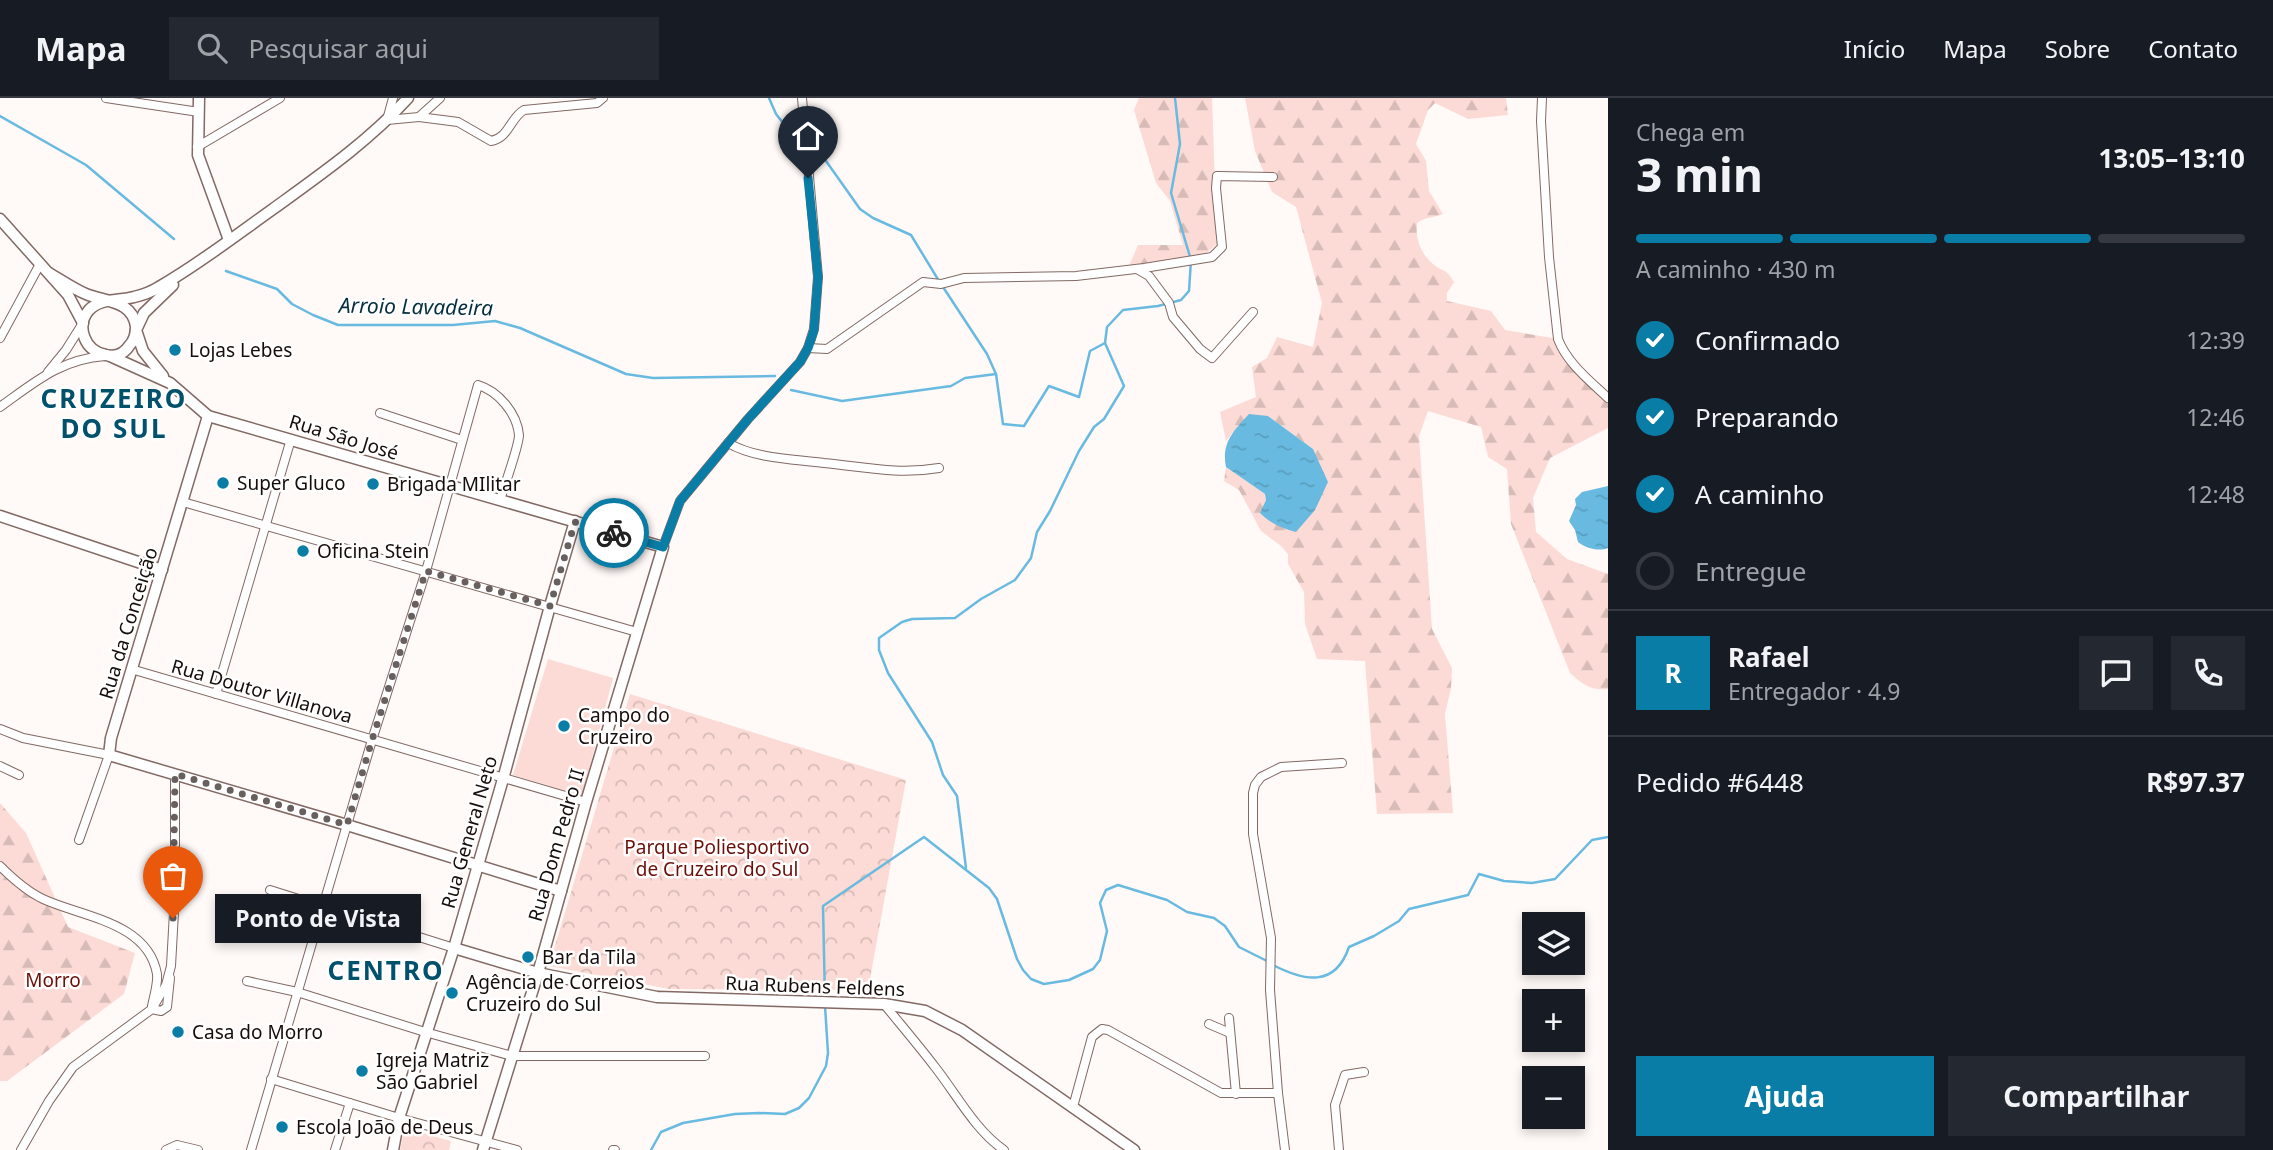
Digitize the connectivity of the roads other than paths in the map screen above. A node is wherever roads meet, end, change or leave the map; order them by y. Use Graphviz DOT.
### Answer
graph roads {
  1 [pos="199,98"];
  2 [pos="280,98"];
  3 [pos="393,98"];
  4 [pos="408,98"];
  5 [pos="440,98"];
  6 [pos="603,98"];
  7 [pos="802,98"];
  8 [pos="1542,98"];
  9 [pos="106,99"];
  10 [pos="199,112"];
  11 [pos="419,117"];
  12 [pos="387,120"];
  13 [pos="197,147"];
  14 [pos="1273,177"];
  15 [pos="0,219"];
  16 [pos="229,240"];
  17 [pos="40,264"];
  18 [pos="195,266"];
  19 [pos="1135,268"];
  20 [pos="49,273"];
  21 [pos="113,301"];
  22 [pos="1253,312"];
  23 [pos="83,323"];
  24 [pos="136,330"];
  25 [pos="0,338"];
  26 [pos="808,348"];
  27 [pos="110,356"];
  28 [pos="46,374"];
  29 [pos="170,383"];
  30 [pos="1608,398"];
  31 [pos="0,407"];
  32 [pos="380,413"];
  33 [pos="208,416"];
  34 [pos="291,439"];
  35 [pos="462,440"];
  36 [pos="728,443"];
  37 [pos="939,468"];
  38 [pos="449,486"];
  39 [pos="500,500"];
  40 [pos="183,502"];
  41 [pos="0,516"];
  42 [pos="575,522"];
  43 [pos="266,524"];
  44 [pos="663,547"];
  45 [pos="162,570"];
  46 [pos="426,571"];
  47 [pos="550,606"];
  48 [pos="637,632"];
  49 [pos="131,668"];
  50 [pos="216,694"];
  51 [pos="0,729"];
  52 [pos="372,740"];
  53 [pos="108,755"];
  54 [pos="1342,763"];
  55 [pos="0,766"];
  56 [pos="175,774"];
  57 [pos="19,775"];
  58 [pos="503,779"];
  59 [pos="586,803"];
  60 [pos="347,825"];
  61 [pos="79,840"];
  62 [pos="478,864"];
  63 [pos="0,866"];
  64 [pos="270,890"];
  65 [pos="561,891"];
  66 [pos="322,906"];
  67 [pos="454,948"];
  68 [pos="538,973"];
  69 [pos="247,981"];
  70 [pos="296,992"];
  71 [pos="884,1004"];
  72 [pos="152,1009"];
  73 [pos="1229,1018"];
  74 [pos="1209,1024"];
  75 [pos="425,1032"];
  76 [pos="1230,1033"];
  77 [pos="512,1056"];
  78 [pos="705,1056"];
  79 [pos="1364,1072"];
  80 [pos="271,1079"];
  81 [pos="1278,1093"];
  82 [pos="1236,1094"];
  83 [pos="350,1103"];
  84 [pos="1073,1107"];
  85 [pos="399,1118"];
  86 [pos="484,1146"];
  87 [pos="21,1150"];
  88 [pos="166,1150"];
  89 [pos="198,1150"];
  90 [pos="251,1150"];
  91 [pos="335,1150"];
  92 [pos="393,1150"];
  93 [pos="516,1150"];
  94 [pos="1004,1150"];
  95 [pos="1134,1150"];
  96 [pos="1285,1150"];
  97 [pos="1339,1150"];
  1 -- 10 [label="main road"];
  2 -- 13 [label="street"];
  3 -- 12 [label="street"];
  4 -- 12 [label="main road"];
  5 -- 11 [label="street"];
  6 -- 11 [label="street"];
  7 -- 26 [label="street, Rua Dom Pedro II"];
  8 -- 30 [label="street"];
  9 -- 10 [label="street"];
  10 -- 13 [label="main road"];
  11 -- 12 [label="street"];
  12 -- 16 [label="main road"];
  13 -- 16 [label="main road"];
  14 -- 19 [label="street"];
  15 -- 17 [label="main road"];
  16 -- 18 [label="main road"];
  17 -- 20 [label="main road"];
  17 -- 25 [label="street"];
  18 -- 21 [label="main road"];
  18 -- 24 [label="main road"];
  19 -- 22 [label="street"];
  19 -- 26 [label="street"];
  20 -- 21 [label="main road"];
  20 -- 23 [label="main road"];
  21 -- 23 [label="main road"];
  21 -- 24 [label="main road"];
  23 -- 27 [label="main road"];
  23 -- 28 [label="street"];
  24 -- 27 [label="main road"];
  24 -- 29 [label="main road"];
  26 -- 36 [label="street, Rua Dom Pedro II"];
  27 -- 28 [label="street"];
  27 -- 29 [label="main road, Rua São José"];
  28 -- 31 [label="street"];
  29 -- 33 [label="main road, Rua São José"];
  32 -- 35 [label="street"];
  33 -- 34 [label="main road, Rua São José"];
  33 -- 40 [label="main road, Rua da Conceição"];
  34 -- 38 [label="main road, Rua São José"];
  34 -- 43 [label="street"];
  35 -- 38 [label="street"];
  35 -- 39 [label="street"];
  36 -- 37 [label="street"];
  36 -- 44 [label="street, Rua Dom Pedro II"];
  38 -- 39 [label="main road, Rua São José"];
  38 -- 46 [label="street"];
  39 -- 42 [label="main road, Rua São José"];
  40 -- 43 [label="street"];
  40 -- 45 [label="main road, Rua da Conceição"];
  41 -- 45 [label="main road"];
  42 -- 44 [label="main road, Rua São José"];
  42 -- 47 [label="main road, Rua General Neto"];
  43 -- 46 [label="street"];
  43 -- 50 [label="street"];
  44 -- 48 [label="main road, Rua Dom Pedro II"];
  45 -- 49 [label="main road, Rua da Conceição"];
  46 -- 47 [label="street"];
  46 -- 52 [label="street"];
  47 -- 48 [label="street"];
  47 -- 58 [label="main road, Rua General Neto"];
  48 -- 59 [label="main road, Rua Dom Pedro II"];
  49 -- 50 [label="street, Rua Doutor Villanova"];
  49 -- 53 [label="main road, Rua da Conceição"];
  50 -- 52 [label="street, Rua Doutor Villanova"];
  51 -- 53 [label="street"];
  52 -- 58 [label="street, Rua Doutor Villanova"];
  52 -- 60 [label="street"];
  53 -- 56 [label="main road"];
  53 -- 61 [label="street, Rua da Conceição"];
  54 -- 81 [label="street"];
  55 -- 57 [label="street"];
  56 -- 60 [label="main road"];
  56 -- 72 [label="street"];
  58 -- 59 [label="street, Rua Doutor Villanova"];
  58 -- 62 [label="main road, Rua General Neto"];
  59 -- 65 [label="main road, Rua Dom Pedro II"];
  60 -- 62 [label="main road"];
  60 -- 66 [label="street"];
  62 -- 65 [label="main road"];
  62 -- 67 [label="main road, Rua General Neto"];
  63 -- 72 [label="street"];
  64 -- 66 [label="street"];
  65 -- 68 [label="main road, Rua Dom Pedro II"];
  66 -- 67 [label="street"];
  66 -- 70 [label="street"];
  67 -- 68 [label="main road, Rua Rubens Feldens"];
  67 -- 75 [label="main road, Rua General Neto"];
  68 -- 71 [label="main road, Rua Rubens Feldens"];
  68 -- 77 [label="main road, Rua Dom Pedro II"];
  69 -- 70 [label="street"];
  70 -- 75 [label="street"];
  70 -- 80 [label="street"];
  71 -- 84 [label="main road, Rua Rubens Feldens"];
  71 -- 94 [label="street"];
  72 -- 87 [label="street"];
  73 -- 76 [label="street"];
  74 -- 76 [label="street"];
  75 -- 77 [label="street"];
  75 -- 85 [label="main road, Rua General Neto"];
  76 -- 82 [label="street"];
  77 -- 78 [label="street"];
  77 -- 86 [label="main road, Rua Dom Pedro II"];
  79 -- 97 [label="street"];
  80 -- 83 [label="street"];
  80 -- 90 [label="street"];
  81 -- 82 [label="street"];
  81 -- 96 [label="street"];
  82 -- 84 [label="street"];
  83 -- 85 [label="street"];
  83 -- 91 [label="street"];
  84 -- 95 [label="main road, Rua Rubens Feldens"];
  85 -- 86 [label="street"];
  85 -- 92 [label="main road, Rua General Neto"];
  86 -- 93 [label="street"];
  88 -- 89 [label="street"];
}
